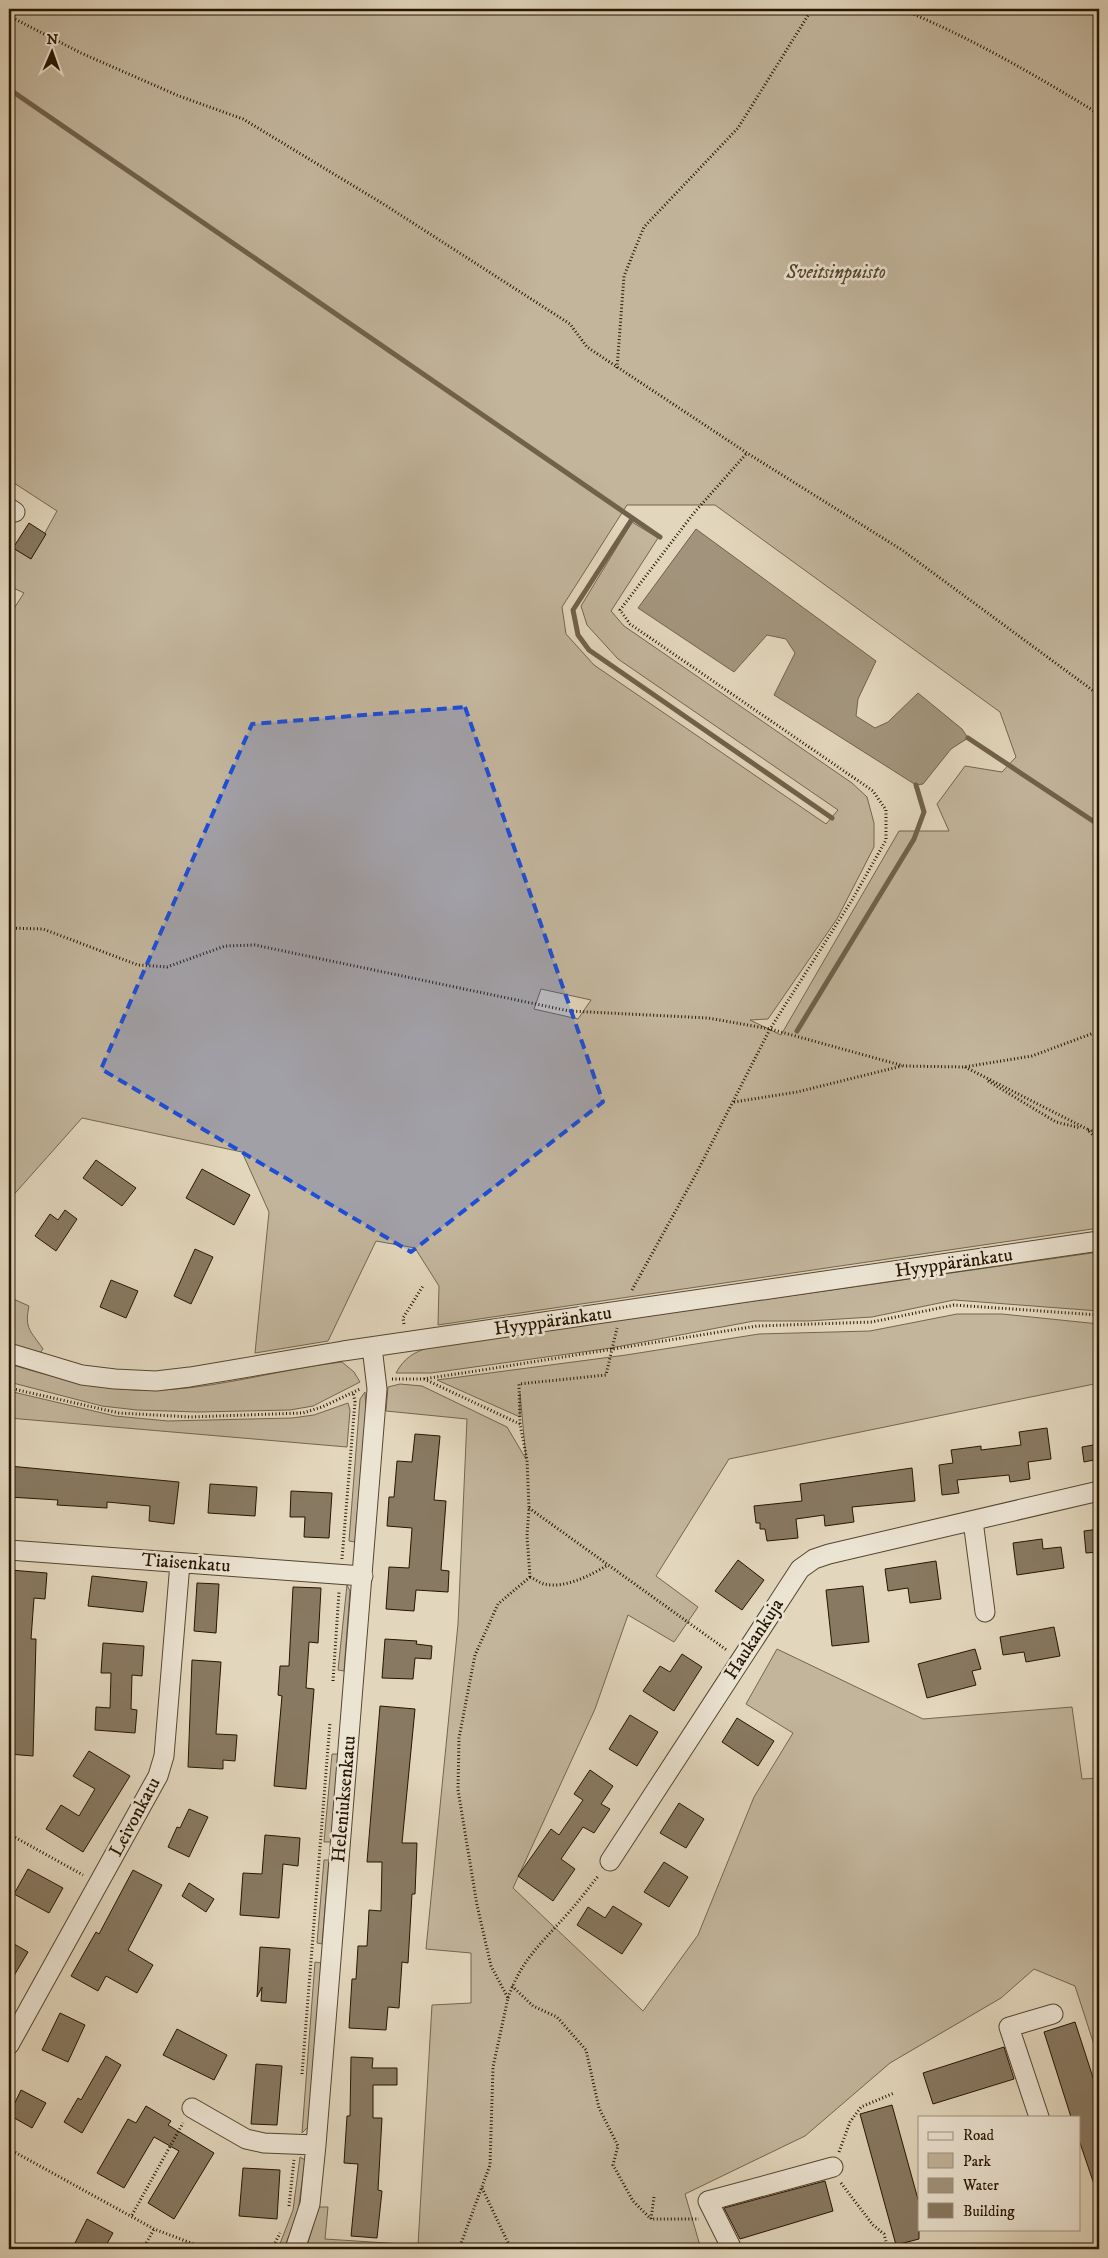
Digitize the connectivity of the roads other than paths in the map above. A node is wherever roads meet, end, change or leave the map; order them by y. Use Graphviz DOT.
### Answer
graph roads {
  1 [pos="1099,1241"];
  2 [pos="372,1347"];
  3 [pos="9,1353"];
  4 [pos="1099,1491"];
  5 [pos="972,1521"];
  6 [pos="9,1550"];
  7 [pos="180,1563"];
  8 [pos="363,1576"];
  9 [pos="985,1612"];
  10 [pos="610,1860"];
  11 [pos="1053,2014"];
  12 [pos="9,2045"];
  13 [pos="192,2108"];
  14 [pos="1039,2116"];
  15 [pos="316,2145"];
  16 [pos="833,2167"];
  17 [pos="295,2249"];
  18 [pos="732,2249"];
  1 -- 2 [label="street, Hyyppäränkatu"];
  2 -- 3 [label="street, Hyyppäränkatu"];
  2 -- 8 [label="street, Heleniuksenkatu"];
  4 -- 5 [label="street, Haukankuja"];
  5 -- 9 [label="street"];
  5 -- 10 [label="street, Haukankuja"];
  6 -- 7 [label="street, Tiaisenkatu"];
  7 -- 8 [label="street, Tiaisenkatu"];
  7 -- 12 [label="street, Leivonkatu"];
  8 -- 15 [label="street, Heleniuksenkatu"];
  11 -- 14 [label="street"];
  13 -- 15 [label="street"];
  15 -- 17 [label="street, Heleniuksenkatu"];
  16 -- 18 [label="street"];
}
